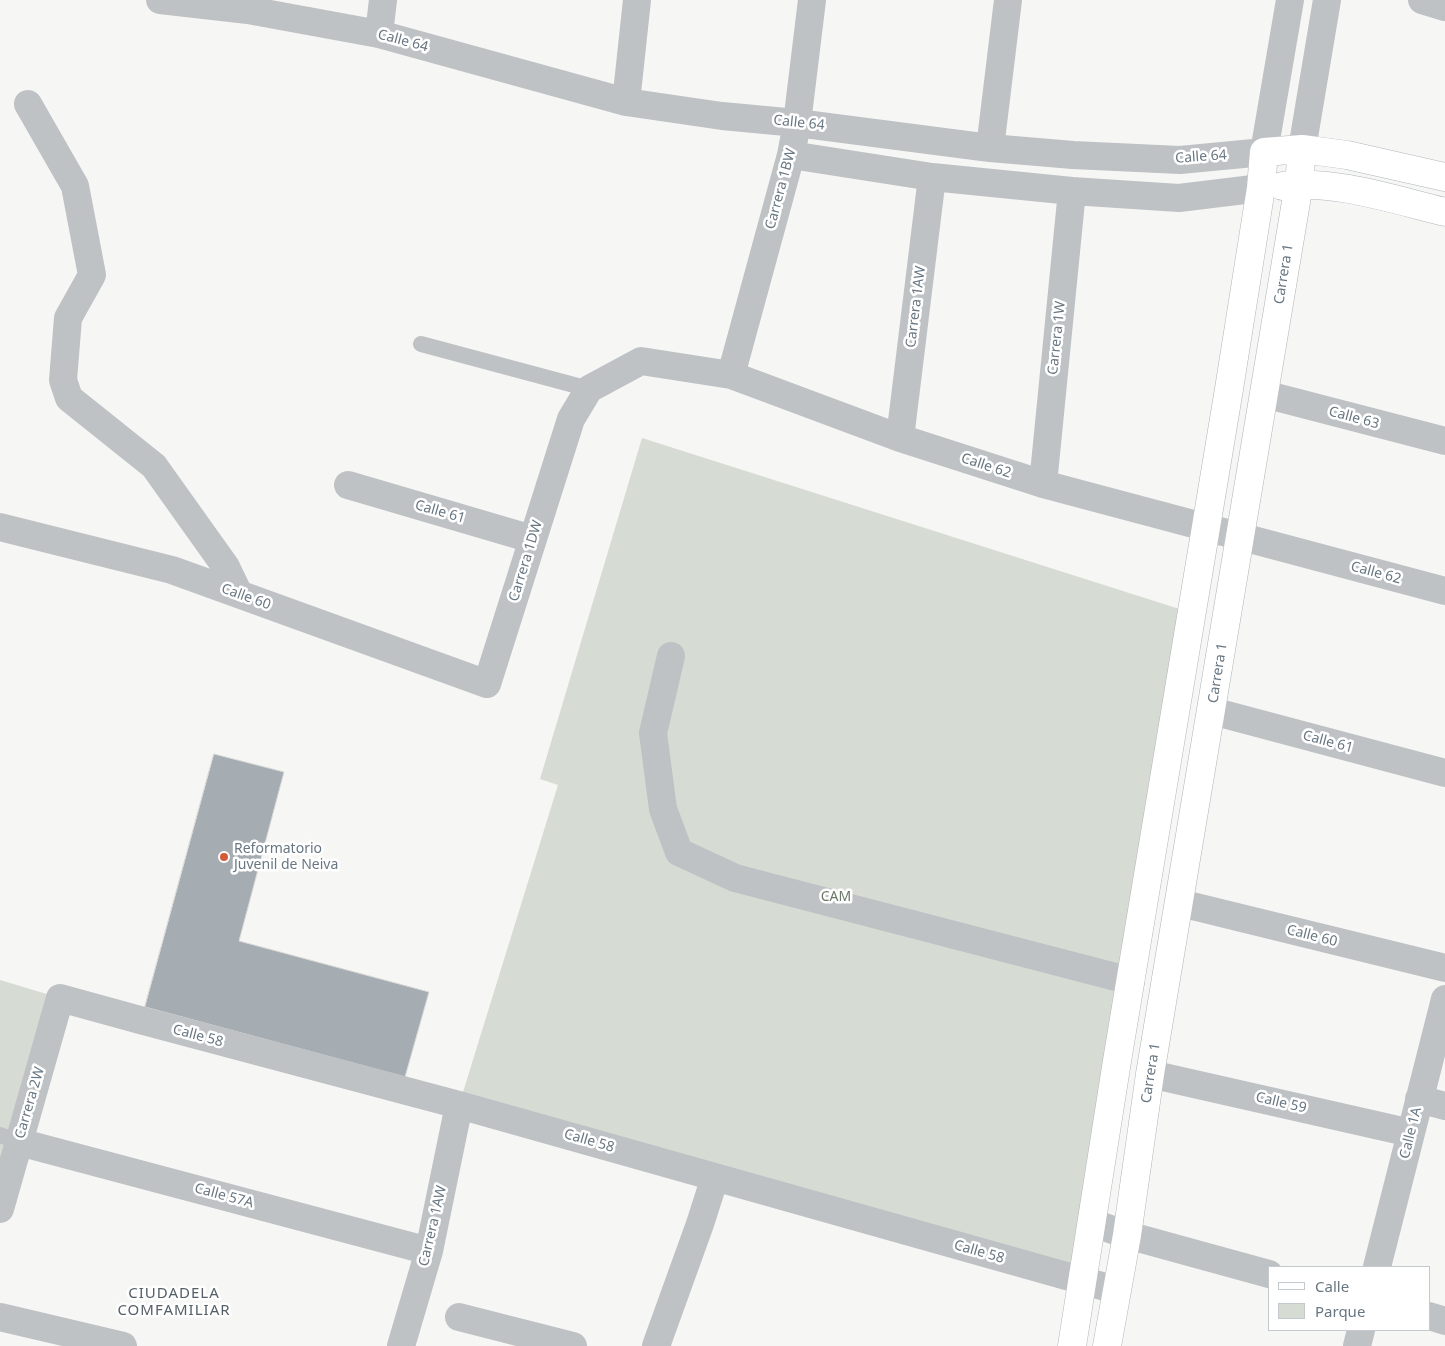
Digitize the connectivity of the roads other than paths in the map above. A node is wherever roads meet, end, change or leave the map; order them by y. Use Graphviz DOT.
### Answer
graph roads {
  1 [pos="160,0"];
  2 [pos="383,0"];
  3 [pos="637,0"];
  4 [pos="812,0"];
  5 [pos="1008,0"];
  6 [pos="1290,0"];
  7 [pos="1327,0"];
  8 [pos="1422,0"];
  9 [pos="249,5"];
  10 [pos="1445,7"];
  11 [pos="379,34"];
  12 [pos="626,102"];
  13 [pos="28,104"];
  14 [pos="798,123"];
  15 [pos="990,148"];
  16 [pos="1302,149"];
  17 [pos="1264,152"];
  18 [pos="791,155"];
  19 [pos="932,177"];
  20 [pos="1445,178"];
  21 [pos="1299,184"];
  22 [pos="1261,188"];
  23 [pos="1072,192"];
  24 [pos="1445,212"];
  25 [pos="421,344"];
  26 [pos="731,375"];
  27 [pos="589,389"];
  28 [pos="1264,394"];
  29 [pos="900,438"];
  30 [pos="1445,441"];
  31 [pos="1043,484"];
  32 [pos="348,486"];
  33 [pos="0,527"];
  34 [pos="1206,527"];
  35 [pos="1241,537"];
  36 [pos="532,539"];
  37 [pos="1445,591"];
  38 [pos="239,594"];
  39 [pos="671,656"];
  40 [pos="488,684"];
  41 [pos="1212,711"];
  42 [pos="1445,773"];
  43 [pos="1180,903"];
  44 [pos="1445,968"];
  45 [pos="1131,980"];
  46 [pos="60,998"];
  47 [pos="1445,1000"];
  48 [pos="1150,1074"];
  49 [pos="1432,1103"];
  50 [pos="460,1105"];
  51 [pos="1411,1133"];
  52 [pos="9,1138"];
  53 [pos="715,1177"];
  54 [pos="0,1209"];
  55 [pos="1093,1224"];
  56 [pos="1127,1235"];
  57 [pos="429,1251"];
  58 [pos="1377,1266"];
  59 [pos="1268,1274"];
  60 [pos="1084,1282"];
  61 [pos="1116,1290"];
  62 [pos="1430,1316"];
  63 [pos="0,1317"];
  64 [pos="460,1317"];
  65 [pos="1445,1321"];
  66 [pos="1361,1331"];
  67 [pos="123,1346"];
  68 [pos="401,1346"];
  69 [pos="573,1346"];
  70 [pos="656,1346"];
  71 [pos="1072,1346"];
  72 [pos="1107,1346"];
  73 [pos="1357,1346"];
  1 -- 9 [label="street, Calle 64"];
  2 -- 11 [label="street"];
  3 -- 12 [label="street"];
  4 -- 14 [label="street, Carrera 1BW"];
  5 -- 15 [label="street"];
  6 -- 17 [label="street"];
  7 -- 16 [label="street, Carrera 1"];
  8 -- 10 [label="street"];
  9 -- 11 [label="street, Calle 64"];
  11 -- 12 [label="street, Calle 64"];
  12 -- 14 [label="street, Calle 64"];
  13 -- 38 [label="street"];
  14 -- 15 [label="street, Calle 64"];
  14 -- 18 [label="street, Carrera 1BW"];
  15 -- 17 [label="street, Calle 64"];
  16 -- 17 [label="main road, Calle 64"];
  16 -- 20 [label="main road, Calle 64"];
  16 -- 21 [label="main road, Carrera 1"];
  17 -- 22 [label="main road"];
  18 -- 19 [label="street"];
  18 -- 26 [label="street, Carrera 1BW"];
  19 -- 23 [label="street"];
  19 -- 29 [label="street, Carrera 1AW"];
  21 -- 22 [label="main road"];
  21 -- 24 [label="main road"];
  21 -- 28 [label="main road, Carrera 1"];
  22 -- 23 [label="street"];
  22 -- 34 [label="main road"];
  23 -- 31 [label="street, Carrera 1W"];
  25 -- 27 [label="lane"];
  26 -- 27 [label="street, Calle 62"];
  26 -- 29 [label="street, Calle 62"];
  27 -- 36 [label="street, Carrera 1DW"];
  28 -- 30 [label="street, Calle 63"];
  28 -- 35 [label="main road, Carrera 1"];
  29 -- 31 [label="street, Calle 62"];
  31 -- 34 [label="street, Calle 62"];
  32 -- 36 [label="street, Calle 61"];
  33 -- 38 [label="street, Calle 60"];
  34 -- 35 [label="street, Calle 62"];
  34 -- 45 [label="main road"];
  35 -- 37 [label="street, Calle 62"];
  35 -- 41 [label="main road, Carrera 1"];
  36 -- 40 [label="street, Carrera 1DW"];
  38 -- 40 [label="street, Calle 60"];
  39 -- 45 [label="street"];
  41 -- 42 [label="street, Calle 61"];
  41 -- 43 [label="main road, Carrera 1"];
  43 -- 44 [label="street, Calle 60"];
  43 -- 48 [label="main road, Carrera 1"];
  45 -- 55 [label="main road"];
  46 -- 50 [label="street, Calle 58"];
  46 -- 52 [label="street, Carrera 2W"];
  47 -- 49 [label="street, Calle 1A"];
  48 -- 51 [label="street, Calle 59"];
  48 -- 56 [label="main road, Carrera 1"];
  49 -- 51 [label="street, Calle 1A"];
  50 -- 53 [label="street, Calle 58"];
  50 -- 57 [label="street, Carrera 1AW"];
  51 -- 58 [label="street, Calle 1A"];
  52 -- 54 [label="street, Carrera 2W"];
  52 -- 57 [label="street, Calle 57A"];
  53 -- 60 [label="street, Calle 58"];
  53 -- 70 [label="street"];
  55 -- 56 [label="street"];
  55 -- 60 [label="main road"];
  56 -- 59 [label="street"];
  56 -- 61 [label="main road, Carrera 1"];
  57 -- 68 [label="street, Carrera 1AW"];
  60 -- 61 [label="street, Calle 58"];
  60 -- 71 [label="main road"];
  61 -- 72 [label="main road, Carrera 1"];
  62 -- 65 [label="street"];
  63 -- 67 [label="street"];
  64 -- 69 [label="street"];
  66 -- 73 [label="street"];
}
